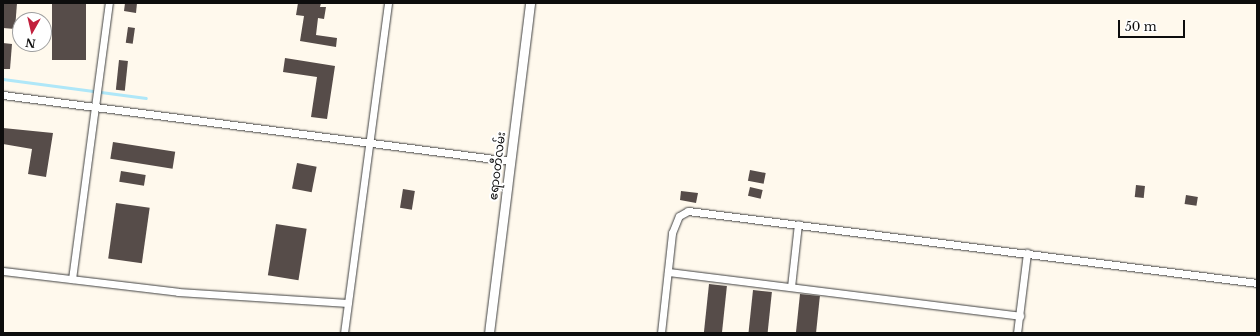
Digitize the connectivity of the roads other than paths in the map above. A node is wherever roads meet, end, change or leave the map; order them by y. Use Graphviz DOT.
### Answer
graph roads {
  1 [pos="108,3"];
  2 [pos="388,3"];
  3 [pos="530,3"];
  4 [pos="3,94"];
  5 [pos="94,107"];
  6 [pos="370,143"];
  7 [pos="510,162"];
  8 [pos="798,224"];
  9 [pos="1027,253"];
  10 [pos="3,270"];
  11 [pos="668,272"];
  12 [pos="72,279"];
  13 [pos="1257,283"];
  14 [pos="791,287"];
  15 [pos="348,304"];
  16 [pos="1020,316"];
  17 [pos="344,333"];
  18 [pos="489,333"];
  19 [pos="660,333"];
  20 [pos="1018,333"];
  1 -- 5 [label="street"];
  2 -- 6 [label="street"];
  3 -- 7 [label="street, ဧရာဝတီလမ်း"];
  4 -- 5 [label="street"];
  5 -- 6 [label="street"];
  5 -- 12 [label="street"];
  6 -- 7 [label="street"];
  6 -- 15 [label="street"];
  7 -- 18 [label="street, ဧရာဝတီလမ်း"];
  8 -- 9 [label="street"];
  8 -- 11 [label="street"];
  8 -- 14 [label="street"];
  9 -- 13 [label="street"];
  9 -- 16 [label="street"];
  10 -- 12 [label="street"];
  11 -- 14 [label="street"];
  11 -- 19 [label="street"];
  12 -- 15 [label="street"];
  14 -- 16 [label="street"];
  15 -- 17 [label="street"];
  16 -- 20 [label="street"];
}
